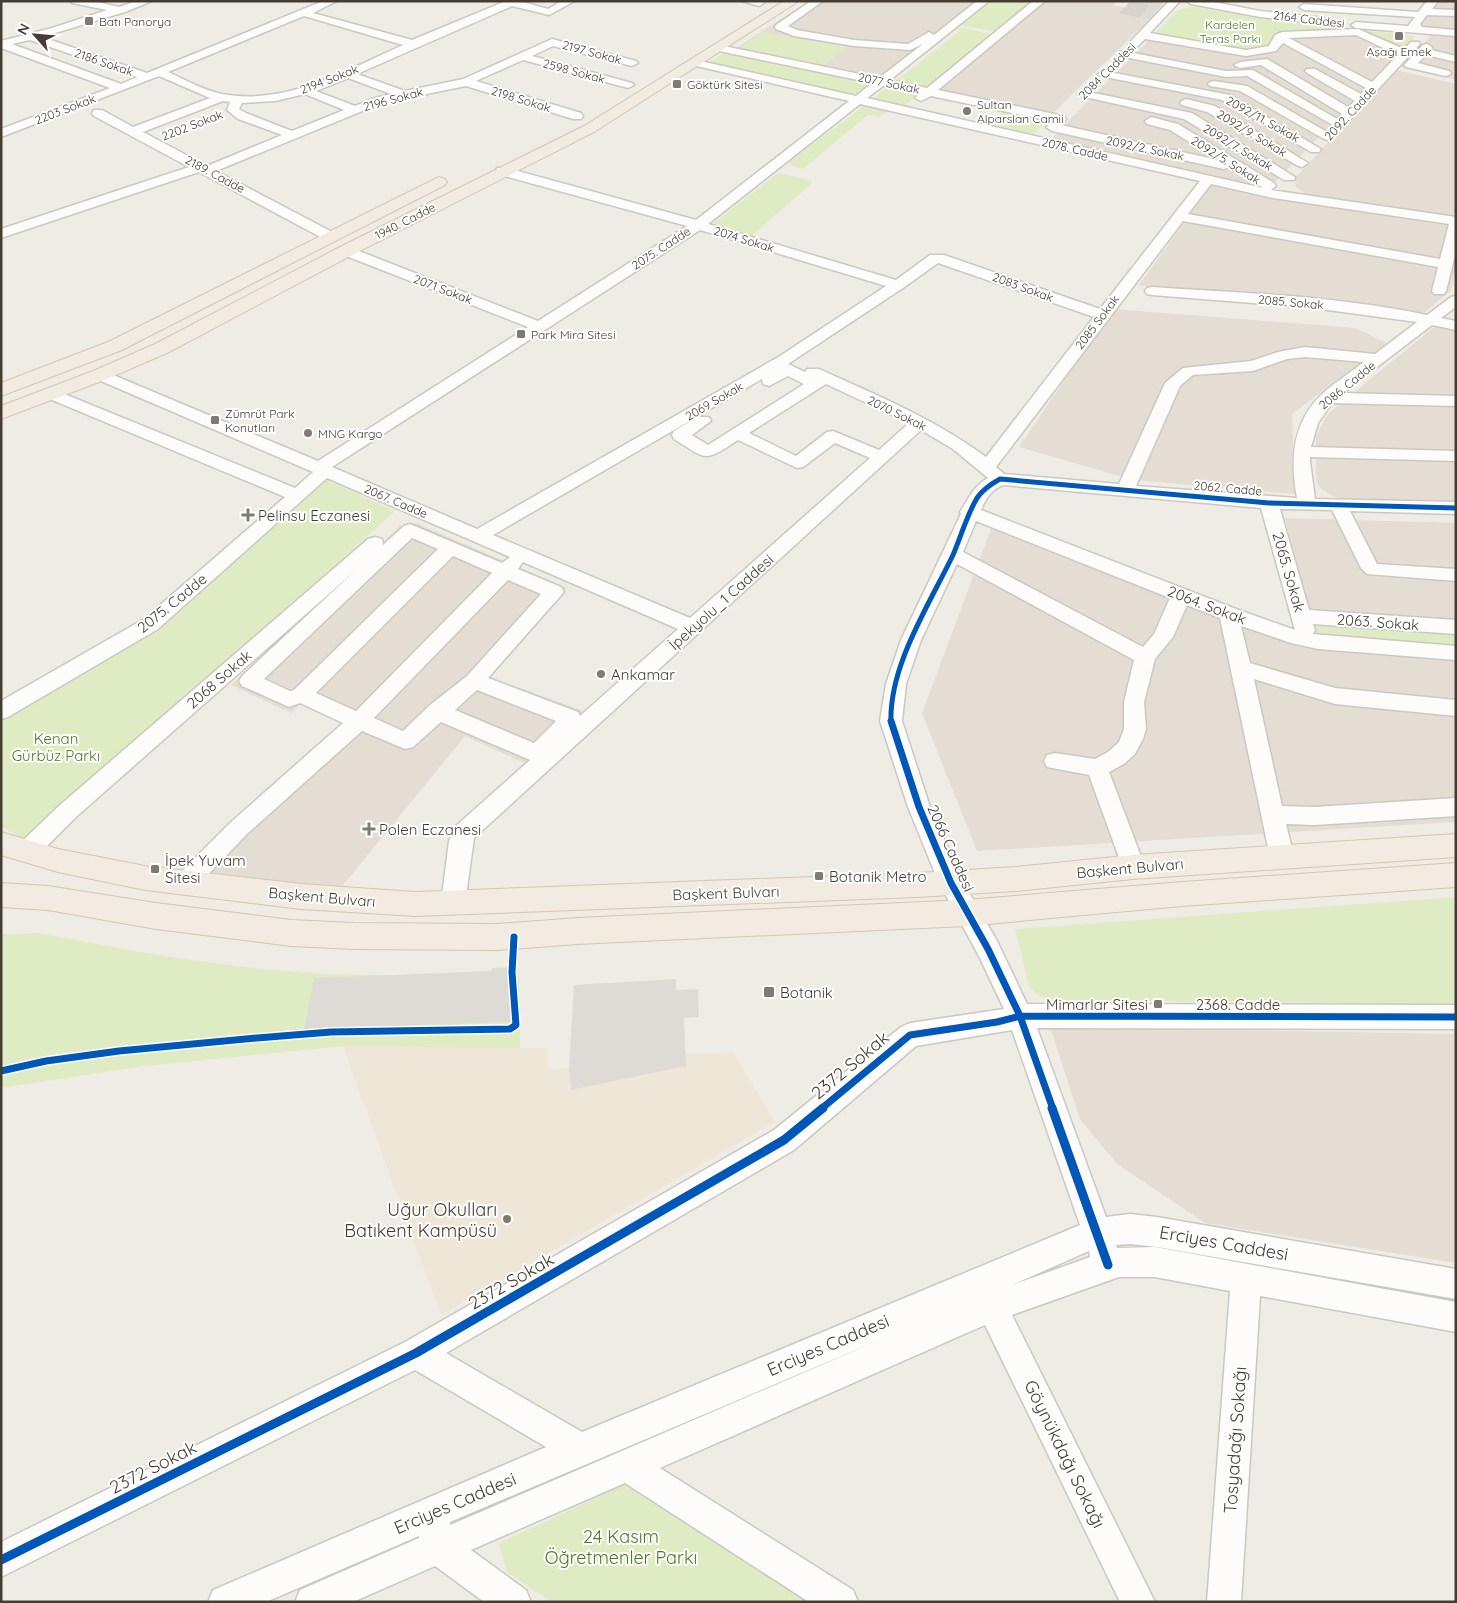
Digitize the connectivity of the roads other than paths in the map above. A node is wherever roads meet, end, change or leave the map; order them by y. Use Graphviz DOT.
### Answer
graph roads {
  1 [pos="138,1"];
  2 [pos="147,1"];
  3 [pos="306,1"];
  4 [pos="570,1"];
  5 [pos="793,1"];
  6 [pos="818,1"];
  7 [pos="972,1"];
  8 [pos="984,1"];
  9 [pos="1040,1"];
  10 [pos="1176,1"];
  11 [pos="1191,1"];
  12 [pos="1243,1"];
  13 [pos="1433,1"];
  14 [pos="84,2"];
  15 [pos="513,2"];
  16 [pos="327,3"];
  17 [pos="1260,3"];
  18 [pos="1313,4"];
  19 [pos="70,5"];
  20 [pos="494,6"];
  21 [pos="1296,6"];
  22 [pos="116,7"];
  23 [pos="1422,9"];
  24 [pos="303,13"];
  25 [pos="1456,13"];
  26 [pos="99,16"];
  27 [pos="1311,20"];
  28 [pos="60,25"];
  29 [pos="954,25"];
  30 [pos="1456,28"];
  31 [pos="1403,29"];
  32 [pos="1427,31"];
  33 [pos="1329,32"];
  34 [pos="1300,33"];
  35 [pos="1456,33"];
  36 [pos="1000,34"];
  37 [pos="1142,35"];
  38 [pos="1279,36"];
  39 [pos="32,37"];
  40 [pos="552,37"];
  41 [pos="1456,38"];
  42 [pos="1,40"];
  43 [pos="1,44"];
  44 [pos="413,44"];
  45 [pos="1354,44"];
  46 [pos="1132,45"];
  47 [pos="1326,46"];
  48 [pos="719,48"];
  49 [pos="1423,51"];
  50 [pos="1123,54"];
  51 [pos="1405,54"];
  52 [pos="521,56"];
  53 [pos="1456,57"];
  54 [pos="632,63"];
  55 [pos="696,63"];
  56 [pos="1114,64"];
  57 [pos="1304,67"];
  58 [pos="1387,68"];
  59 [pos="1229,69"];
  60 [pos="1446,73"];
  61 [pos="347,74"];
  62 [pos="1104,74"];
  63 [pos="153,75"];
  64 [pos="644,75"];
  65 [pos="466,82"];
  66 [pos="882,82"];
  67 [pos="1456,82"];
  68 [pos="1094,84"];
  69 [pos="628,85"];
  70 [pos="125,86"];
  71 [pos="1374,88"];
  72 [pos="1213,89"];
  73 [pos="304,90"];
  74 [pos="1123,90"];
  75 [pos="928,91"];
  76 [pos="612,94"];
  77 [pos="1084,94"];
  78 [pos="405,95"];
  79 [pos="223,97"];
  80 [pos="859,100"];
  81 [pos="1171,100"];
  82 [pos="1362,100"];
  83 [pos="231,107"];
  84 [pos="1002,107"];
  85 [pos="355,110"];
  86 [pos="907,111"];
  87 [pos="583,112"];
  88 [pos="1350,113"];
  89 [pos="1065,116"];
  90 [pos="1138,119"];
  91 [pos="1339,124"];
  92 [pos="554,127"];
  93 [pos="981,128"];
  94 [pos="134,131"];
  95 [pos="1,133"];
  96 [pos="170,134"];
  97 [pos="292,135"];
  98 [pos="1328,136"];
  99 [pos="1167,139"];
  100 [pos="152,141"];
  101 [pos="1038,141"];
  102 [pos="1206,148"];
  103 [pos="1315,149"];
  104 [pos="1302,163"];
  105 [pos="204,168"];
  106 [pos="1239,168"];
  107 [pos="502,171"];
  108 [pos="453,175"];
  109 [pos="1289,177"];
  110 [pos="1208,179"];
  111 [pos="1274,192"];
  112 [pos="1178,216"];
  113 [pos="1456,221"];
  114 [pos="698,225"];
  115 [pos="1,234"];
  116 [pos="331,237"];
  117 [pos="346,252"];
  118 [pos="944,258"];
  119 [pos="1445,264"];
  120 [pos="898,285"];
  121 [pos="1438,290"];
  122 [pos="1152,292"];
  123 [pos="1456,300"];
  124 [pos="1102,315"];
  125 [pos="1430,320"];
  126 [pos="540,326"];
  127 [pos="1456,326"];
  128 [pos="1379,359"];
  129 [pos="786,360"];
  130 [pos="100,375"];
  131 [pos="821,381"];
  132 [pos="1,390"];
  133 [pos="51,394"];
  134 [pos="1327,398"];
  135 [pos="1456,401"];
  136 [pos="122,404"];
  137 [pos="1,413"];
  138 [pos="919,423"];
  139 [pos="738,434"];
  140 [pos="1302,452"];
  141 [pos="1456,456"];
  142 [pos="881,457"];
  143 [pos="322,470"];
  144 [pos="994,473"];
  145 [pos="1124,491"];
  146 [pos="297,495"];
  147 [pos="1269,503"];
  148 [pos="1307,504"];
  149 [pos="1339,506"];
  150 [pos="1456,508"];
  151 [pos="414,509"];
  152 [pos="969,512"];
  153 [pos="478,536"];
  154 [pos="451,547"];
  155 [pos="522,554"];
  156 [pos="953,554"];
  157 [pos="505,571"];
  158 [pos="1456,575"];
  159 [pos="1181,595"];
  160 [pos="1229,614"];
  161 [pos="1301,616"];
  162 [pos="692,627"];
  163 [pos="1456,627"];
  164 [pos="1308,641"];
  165 [pos="1456,653"];
  166 [pos="1145,657"];
  167 [pos="1241,668"];
  168 [pos="474,681"];
  169 [pos="301,695"];
  170 [pos="1456,708"];
  171 [pos="1,711"];
  172 [pos="437,711"];
  173 [pos="358,722"];
  174 [pos="1056,761"];
  175 [pos="1097,768"];
  176 [pos="1456,807"];
  177 [pos="1273,815"];
  178 [pos="1456,845"];
  179 [pos="14,847"];
  180 [pos="1282,856"];
  181 [pos="1133,867"];
  182 [pos="1456,875"];
  183 [pos="951,883"];
  184 [pos="184,884"];
  185 [pos="1,895"];
  186 [pos="453,903"];
  187 [pos="966,913"];
  188 [pos="1020,1016"];
  189 [pos="1456,1017"];
  190 [pos="1096,1233"];
  191 [pos="1108,1265"];
  192 [pos="1246,1279"];
  193 [pos="1456,1284"];
  194 [pos="992,1307"];
  195 [pos="1456,1317"];
  196 [pos="416,1353"];
  197 [pos="580,1448"];
  198 [pos="626,1466"];
  199 [pos="430,1513"];
  200 [pos="438,1547"];
  201 [pos="1,1560"];
  202 [pos="225,1602"];
  203 [pos="312,1602"];
  204 [pos="514,1602"];
  205 [pos="841,1602"];
  206 [pos="1138,1602"];
  207 [pos="1224,1602"];
  1 -- 22 [label="street"];
  2 -- 22 [label="street"];
  3 -- 16 [label="street"];
  4 -- 15 [label="street"];
  5 -- 48 [label="main road, 1940. Cadde"];
  6 -- 7 [label="street"];
  8 -- 29 [label="street, 2075. Cadde"];
  9 -- 36 [label="street"];
  10 -- 37 [label="street, 2084 Caddesi"];
  11 -- 27 [label="street, 2164 Caddesi"];
  12 -- 17 [label="street"];
  13 -- 23 [label="street"];
  14 -- 19 [label="street"];
  14 -- 22 [label="street"];
  15 -- 20 [label="street, 2194 Sokak"];
  16 -- 24 [label="street"];
  18 -- 21 [label="street"];
  18 -- 23 [label="street"];
  18 -- 27 [label="street"];
  19 -- 26 [label="street"];
  19 -- 28 [label="street"];
  20 -- 44 [label="street, 2194 Sokak"];
  22 -- 26 [label="street"];
  23 -- 25 [label="street"];
  23 -- 30 [label="street"];
  23 -- 31 [label="street"];
  24 -- 44 [label="street"];
  24 -- 63 [label="street"];
  26 -- 28 [label="street"];
  26 -- 39 [label="street"];
  27 -- 31 [label="street, 2164 Caddesi"];
  28 -- 42 [label="street"];
  29 -- 36 [label="street"];
  29 -- 66 [label="street, 2075. Cadde"];
  31 -- 32 [label="street, 2164 Caddesi"];
  32 -- 35 [label="street, 2164 Caddesi"];
  32 -- 51 [label="street, 2092. Cadde"];
  33 -- 34 [label="street"];
  33 -- 45 [label="street"];
  33 -- 51 [label="street"];
  34 -- 38 [label="street"];
  34 -- 47 [label="street"];
  36 -- 75 [label="street"];
  37 -- 38 [label="street"];
  37 -- 46 [label="street, 2084 Caddesi"];
  38 -- 71 [label="street"];
  39 -- 43 [label="street"];
  39 -- 63 [label="street, 2186 Sokak"];
  40 -- 52 [label="street, 2196 Sokak"];
  40 -- 54 [label="street, 2197 Sokak"];
  41 -- 49 [label="street"];
  43 -- 70 [label="street"];
  44 -- 61 [label="street, 2194 Sokak"];
  46 -- 50 [label="street, 2084 Caddesi"];
  46 -- 59 [label="street"];
  48 -- 55 [label="main road, 1940. Cadde"];
  48 -- 66 [label="street, 2077 Sokak"];
  49 -- 53 [label="street"];
  49 -- 60 [label="street"];
  50 -- 56 [label="street, 2084 Caddesi"];
  50 -- 59 [label="street"];
  51 -- 58 [label="street, 2092. Cadde"];
  52 -- 65 [label="street, 2196 Sokak"];
  52 -- 69 [label="street, 2598 Sokak"];
  55 -- 80 [label="street, 2078. Cadde"];
  55 -- 107 [label="main road, 1940. Cadde"];
  56 -- 62 [label="street, 2084 Caddesi"];
  56 -- 72 [label="street"];
  57 -- 82 [label="street"];
  58 -- 67 [label="street"];
  58 -- 71 [label="street, 2092. Cadde"];
  59 -- 88 [label="street"];
  59 -- 91 [label="street"];
  61 -- 73 [label="street, 2194 Sokak"];
  61 -- 78 [label="street"];
  62 -- 68 [label="street, 2084 Caddesi"];
  62 -- 72 [label="street"];
  63 -- 70 [label="street"];
  63 -- 79 [label="street, 2194 Sokak"];
  64 -- 69 [label="main road"];
  65 -- 78 [label="street, 2196 Sokak"];
  65 -- 87 [label="street, 2198 Sokak"];
  66 -- 75 [label="street, 2077 Sokak"];
  66 -- 80 [label="street, 2075. Cadde"];
  68 -- 74 [label="street"];
  68 -- 77 [label="street, 2084 Caddesi"];
  69 -- 76 [label="main road"];
  70 -- 94 [label="street, 2189. Cadde"];
  70 -- 95 [label="street, 2203 Sokak"];
  71 -- 82 [label="street, 2092. Cadde"];
  72 -- 98 [label="street"];
  72 -- 103 [label="street, 2092/11. Sokak"];
  73 -- 83 [label="street, 2194 Sokak"];
  73 -- 85 [label="street"];
  75 -- 84 [label="street, 2077 Sokak"];
  75 -- 86 [label="street"];
  77 -- 89 [label="street, 2084 Caddesi"];
  77 -- 109 [label="street, 2092/7. Sokak"];
  78 -- 85 [label="street, 2196 Sokak"];
  79 -- 83 [label="street, 2194 Sokak"];
  79 -- 94 [label="street"];
  80 -- 86 [label="street, 2078. Cadde"];
  80 -- 114 [label="street, 2075. Cadde"];
  81 -- 104 [label="street, 2092/9. Sokak"];
  82 -- 88 [label="street, 2092. Cadde"];
  83 -- 97 [label="street"];
  84 -- 89 [label="street, 2077 Sokak"];
  84 -- 93 [label="street"];
  85 -- 97 [label="street, 2196 Sokak"];
  86 -- 93 [label="street, 2078. Cadde"];
  87 -- 92 [label="main road"];
  88 -- 91 [label="street, 2092. Cadde"];
  89 -- 101 [label="street, 2084 Caddesi"];
  89 -- 106 [label="street, 2092/2. Sokak"];
  90 -- 102 [label="street, 2092/5. Sokak"];
  91 -- 98 [label="street, 2092. Cadde"];
  93 -- 101 [label="street, 2078. Cadde"];
  94 -- 100 [label="street, 2189. Cadde"];
  96 -- 100 [label="street, 2202 Sokak"];
  97 -- 105 [label="street, 2196 Sokak"];
  98 -- 103 [label="street, 2092. Cadde"];
  99 -- 102 [label="street"];
  100 -- 105 [label="street, 2189. Cadde"];
  101 -- 110 [label="street, 2078. Cadde"];
  102 -- 106 [label="street, 2092/5. Sokak"];
  103 -- 104 [label="street, 2092. Cadde"];
  104 -- 109 [label="street, 2092. Cadde"];
  105 -- 115 [label="street, 2196 Sokak"];
  105 -- 116 [label="street, 2189. Cadde"];
  106 -- 111 [label="street, 2092/5. Sokak"];
  107 -- 114 [label="street, 2074 Sokak"];
  107 -- 117 [label="main road, 1940. Cadde"];
  108 -- 116 [label="main road, 1940. Cadde"];
  109 -- 111 [label="street, 2092. Cadde"];
  110 -- 111 [label="street, 2078. Cadde"];
  110 -- 112 [label="street, 2085 Sokak"];
  111 -- 113 [label="street, 2078. Cadde"];
  112 -- 119 [label="street"];
  112 -- 124 [label="street, 2085 Sokak"];
  113 -- 119 [label="street"];
  114 -- 120 [label="street, 2074 Sokak"];
  114 -- 126 [label="street, 2075. Cadde"];
  116 -- 132 [label="main road, 1940. Cadde"];
  117 -- 126 [label="street, 2071 Sokak"];
  117 -- 130 [label="main road, 1940. Cadde"];
  118 -- 120 [label="street, 2069 Sokak"];
  118 -- 124 [label="street, 2083 Sokak"];
  119 -- 121 [label="street"];
  120 -- 129 [label="street, 2069 Sokak"];
  122 -- 125 [label="street, 2085. Sokak"];
  123 -- 125 [label="street, 2086. Cadde"];
  124 -- 144 [label="street, 2085 Sokak"];
  125 -- 127 [label="street, 2085. Sokak"];
  125 -- 128 [label="street, 2086. Cadde"];
  126 -- 143 [label="street, 2075. Cadde"];
  128 -- 134 [label="street, 2086. Cadde"];
  128 -- 145 [label="street"];
  129 -- 131 [label="street, 2070 Sokak"];
  129 -- 153 [label="street, 2069 Sokak"];
  130 -- 133 [label="main road, 1940. Cadde"];
  130 -- 136 [label="street, 2067. Cadde"];
  131 -- 138 [label="street, 2070 Sokak"];
  131 -- 139 [label="street"];
  131 -- 139 [label="street"];
  133 -- 136 [label="street"];
  133 -- 137 [label="main road, 1940. Cadde"];
  134 -- 135 [label="street"];
  134 -- 140 [label="street, 2086. Cadde"];
  136 -- 143 [label="street, 2067. Cadde"];
  136 -- 146 [label="street"];
  138 -- 142 [label="street, İpekyolu_1 Caddesi"];
  138 -- 144 [label="street, 2070 Sokak"];
  139 -- 142 [label="street"];
  140 -- 141 [label="street"];
  140 -- 148 [label="street, 2086. Cadde"];
  142 -- 162 [label="street, İpekyolu_1 Caddesi"];
  143 -- 146 [label="street, 2075. Cadde"];
  143 -- 151 [label="street, 2067. Cadde"];
  144 -- 145 [label="street, 2062. Cadde"];
  144 -- 152 [label="street, 2066 Caddesi"];
  145 -- 147 [label="street, 2062. Cadde"];
  146 -- 171 [label="street, 2075. Cadde"];
  147 -- 148 [label="street, 2062. Cadde"];
  147 -- 161 [label="street, 2065. Sokak"];
  148 -- 149 [label="street, 2062. Cadde"];
  149 -- 150 [label="street, 2062. Cadde"];
  149 -- 158 [label="street"];
  151 -- 153 [label="street, 2067. Cadde"];
  151 -- 179 [label="street, 2068 Sokak"];
  152 -- 156 [label="street, 2066 Caddesi"];
  152 -- 159 [label="street, 2064. Sokak"];
  153 -- 155 [label="street, 2067. Cadde"];
  154 -- 157 [label="street"];
  154 -- 169 [label="street"];
  154 -- 169 [label="street"];
  155 -- 157 [label="street"];
  155 -- 162 [label="street, 2067. Cadde"];
  156 -- 166 [label="street"];
  156 -- 183 [label="street, 2066 Caddesi"];
  157 -- 168 [label="street"];
  157 -- 173 [label="street"];
  159 -- 160 [label="street, 2064. Sokak"];
  159 -- 166 [label="street"];
  160 -- 164 [label="street, 2064. Sokak"];
  160 -- 167 [label="street"];
  161 -- 163 [label="street, 2063. Sokak"];
  161 -- 164 [label="street, 2065. Sokak"];
  162 -- 186 [label="street, İpekyolu_1 Caddesi"];
  164 -- 165 [label="street, 2064. Sokak"];
  166 -- 175 [label="street"];
  167 -- 170 [label="street"];
  167 -- 177 [label="street"];
  168 -- 172 [label="street"];
  168 -- 172 [label="street"];
  169 -- 173 [label="street"];
  172 -- 173 [label="street"];
  173 -- 184 [label="street"];
  174 -- 175 [label="street"];
  175 -- 181 [label="street"];
  176 -- 177 [label="street"];
  177 -- 180 [label="street"];
  178 -- 180 [label="main road, Başkent Bulvarı"];
  179 -- 184 [label="main road, Başkent Bulvarı"];
  180 -- 181 [label="main road, Başkent Bulvarı"];
  181 -- 183 [label="main road, Başkent Bulvarı"];
  182 -- 187 [label="main road, Başkent Bulvarı"];
  183 -- 186 [label="main road, Başkent Bulvarı"];
  183 -- 187 [label="street, 2066 Caddesi"];
  184 -- 186 [label="main road, Başkent Bulvarı"];
  185 -- 187 [label="main road, Başkent Bulvarı"];
  187 -- 188 [label="street, 2066 Caddesi"];
  188 -- 189 [label="street, 2368. Cadde"];
  188 -- 190 [label="street, 2066 Caddesi"];
  188 -- 196 [label="street, 2372 Sokak"];
  190 -- 191 [label="street, 2066 Caddesi"];
  190 -- 193 [label="street, Erciyes Caddesi"];
  190 -- 197 [label="street, Erciyes Caddesi"];
  191 -- 192 [label="street, Erciyes Caddesi"];
  191 -- 194 [label="street, Erciyes Caddesi"];
  192 -- 195 [label="street, Erciyes Caddesi"];
  192 -- 207 [label="street, Tosyadağı Sokağı"];
  194 -- 198 [label="street, Erciyes Caddesi"];
  194 -- 206 [label="street, Göynükdağı Sokağı"];
  196 -- 197 [label="street"];
  196 -- 201 [label="street, 2372 Sokak"];
  197 -- 199 [label="street, Erciyes Caddesi"];
  198 -- 200 [label="street, Erciyes Caddesi"];
  198 -- 205 [label="street"];
  199 -- 200 [label="street"];
  199 -- 202 [label="street, Erciyes Caddesi"];
  200 -- 203 [label="street, Erciyes Caddesi"];
  200 -- 204 [label="street"];
}
